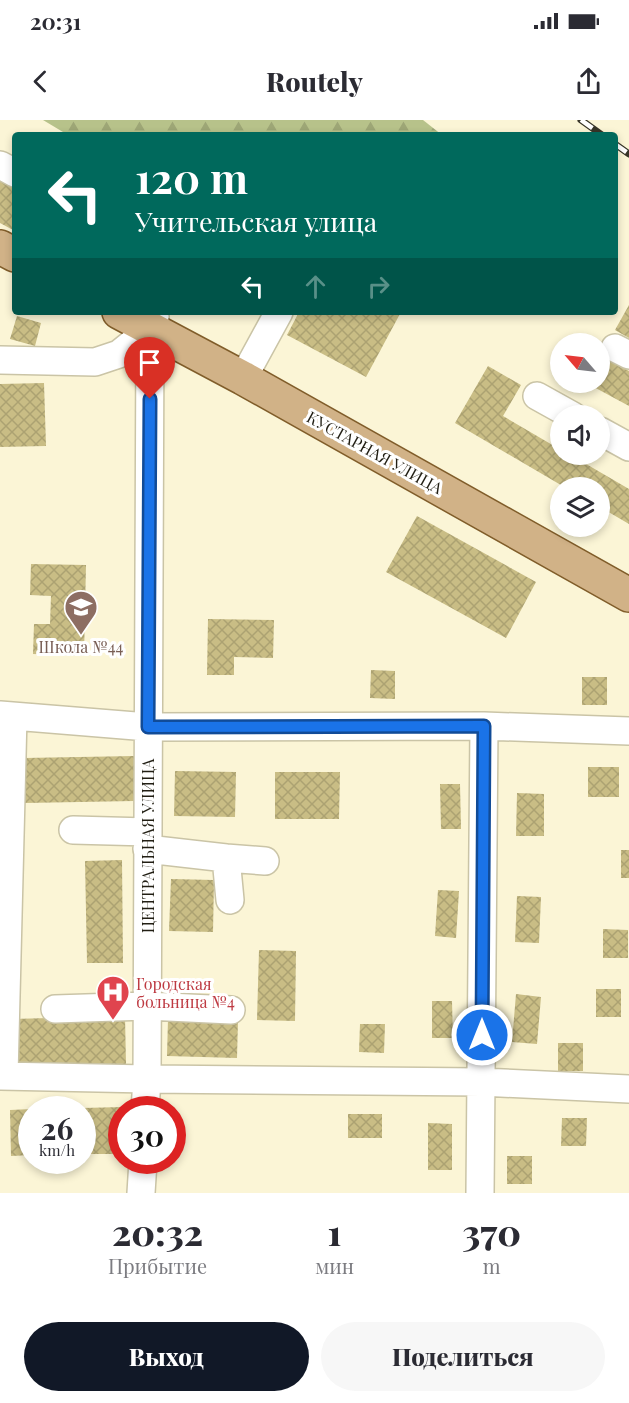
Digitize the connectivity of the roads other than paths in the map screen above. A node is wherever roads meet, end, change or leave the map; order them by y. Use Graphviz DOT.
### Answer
graph roads {
  1 [pos="131,315"];
  2 [pos="277,315"];
  3 [pos="154,321"];
  4 [pos="0,360"];
  5 [pos="243,378"];
  6 [pos="537,396"];
  7 [pos="553,405"];
  8 [pos="610,437"];
  9 [pos="629,447"];
  10 [pos="629,595"];
  11 [pos="6,716"];
  12 [pos="484,726"];
  13 [pos="148,727"];
  14 [pos="629,731"];
  15 [pos="73,830"];
  16 [pos="147,841"];
  17 [pos="225,858"];
  18 [pos="265,861"];
  19 [pos="4,900"];
  20 [pos="230,900"];
  21 [pos="147,1006"];
  22 [pos="55,1009"];
  23 [pos="231,1010"];
  24 [pos="2,1076"];
  25 [pos="147,1079"];
  26 [pos="481,1082"];
  27 [pos="629,1089"];
  28 [pos="146,1096"];
  29 [pos="142,1174"];
  30 [pos="141,1193"];
  31 [pos="480,1193"];
  1 -- 3 [label="main road, КУСТАРНАЯ УЛИЦА"];
  2 -- 5 [label="street"];
  3 -- 4 [label="street"];
  3 -- 5 [label="main road, КУСТАРНАЯ УЛИЦА"];
  3 -- 13 [label="street, ЦЕНТРАЛЬНАЯ УЛИЦА"];
  5 -- 10 [label="main road, КУСТАРНАЯ УЛИЦА"];
  6 -- 7 [label="street"];
  8 -- 9 [label="street"];
  11 -- 13 [label="street"];
  11 -- 19 [label="street"];
  12 -- 13 [label="street"];
  12 -- 14 [label="street"];
  12 -- 26 [label="street"];
  13 -- 16 [label="street, ЦЕНТРАЛЬНАЯ УЛИЦА"];
  15 -- 16 [label="street"];
  16 -- 17 [label="street"];
  16 -- 21 [label="street, ЦЕНТРАЛЬНАЯ УЛИЦА"];
  17 -- 18 [label="street"];
  17 -- 20 [label="street"];
  19 -- 24 [label="street"];
  21 -- 22 [label="street"];
  21 -- 23 [label="street"];
  21 -- 25 [label="street, ЦЕНТРАЛЬНАЯ УЛИЦА"];
  24 -- 25 [label="street"];
  25 -- 26 [label="street"];
  25 -- 28 [label="street, ЦЕНТРАЛЬНАЯ УЛИЦА"];
  26 -- 27 [label="street"];
  26 -- 31 [label="street"];
  29 -- 30 [label="street"];
}
